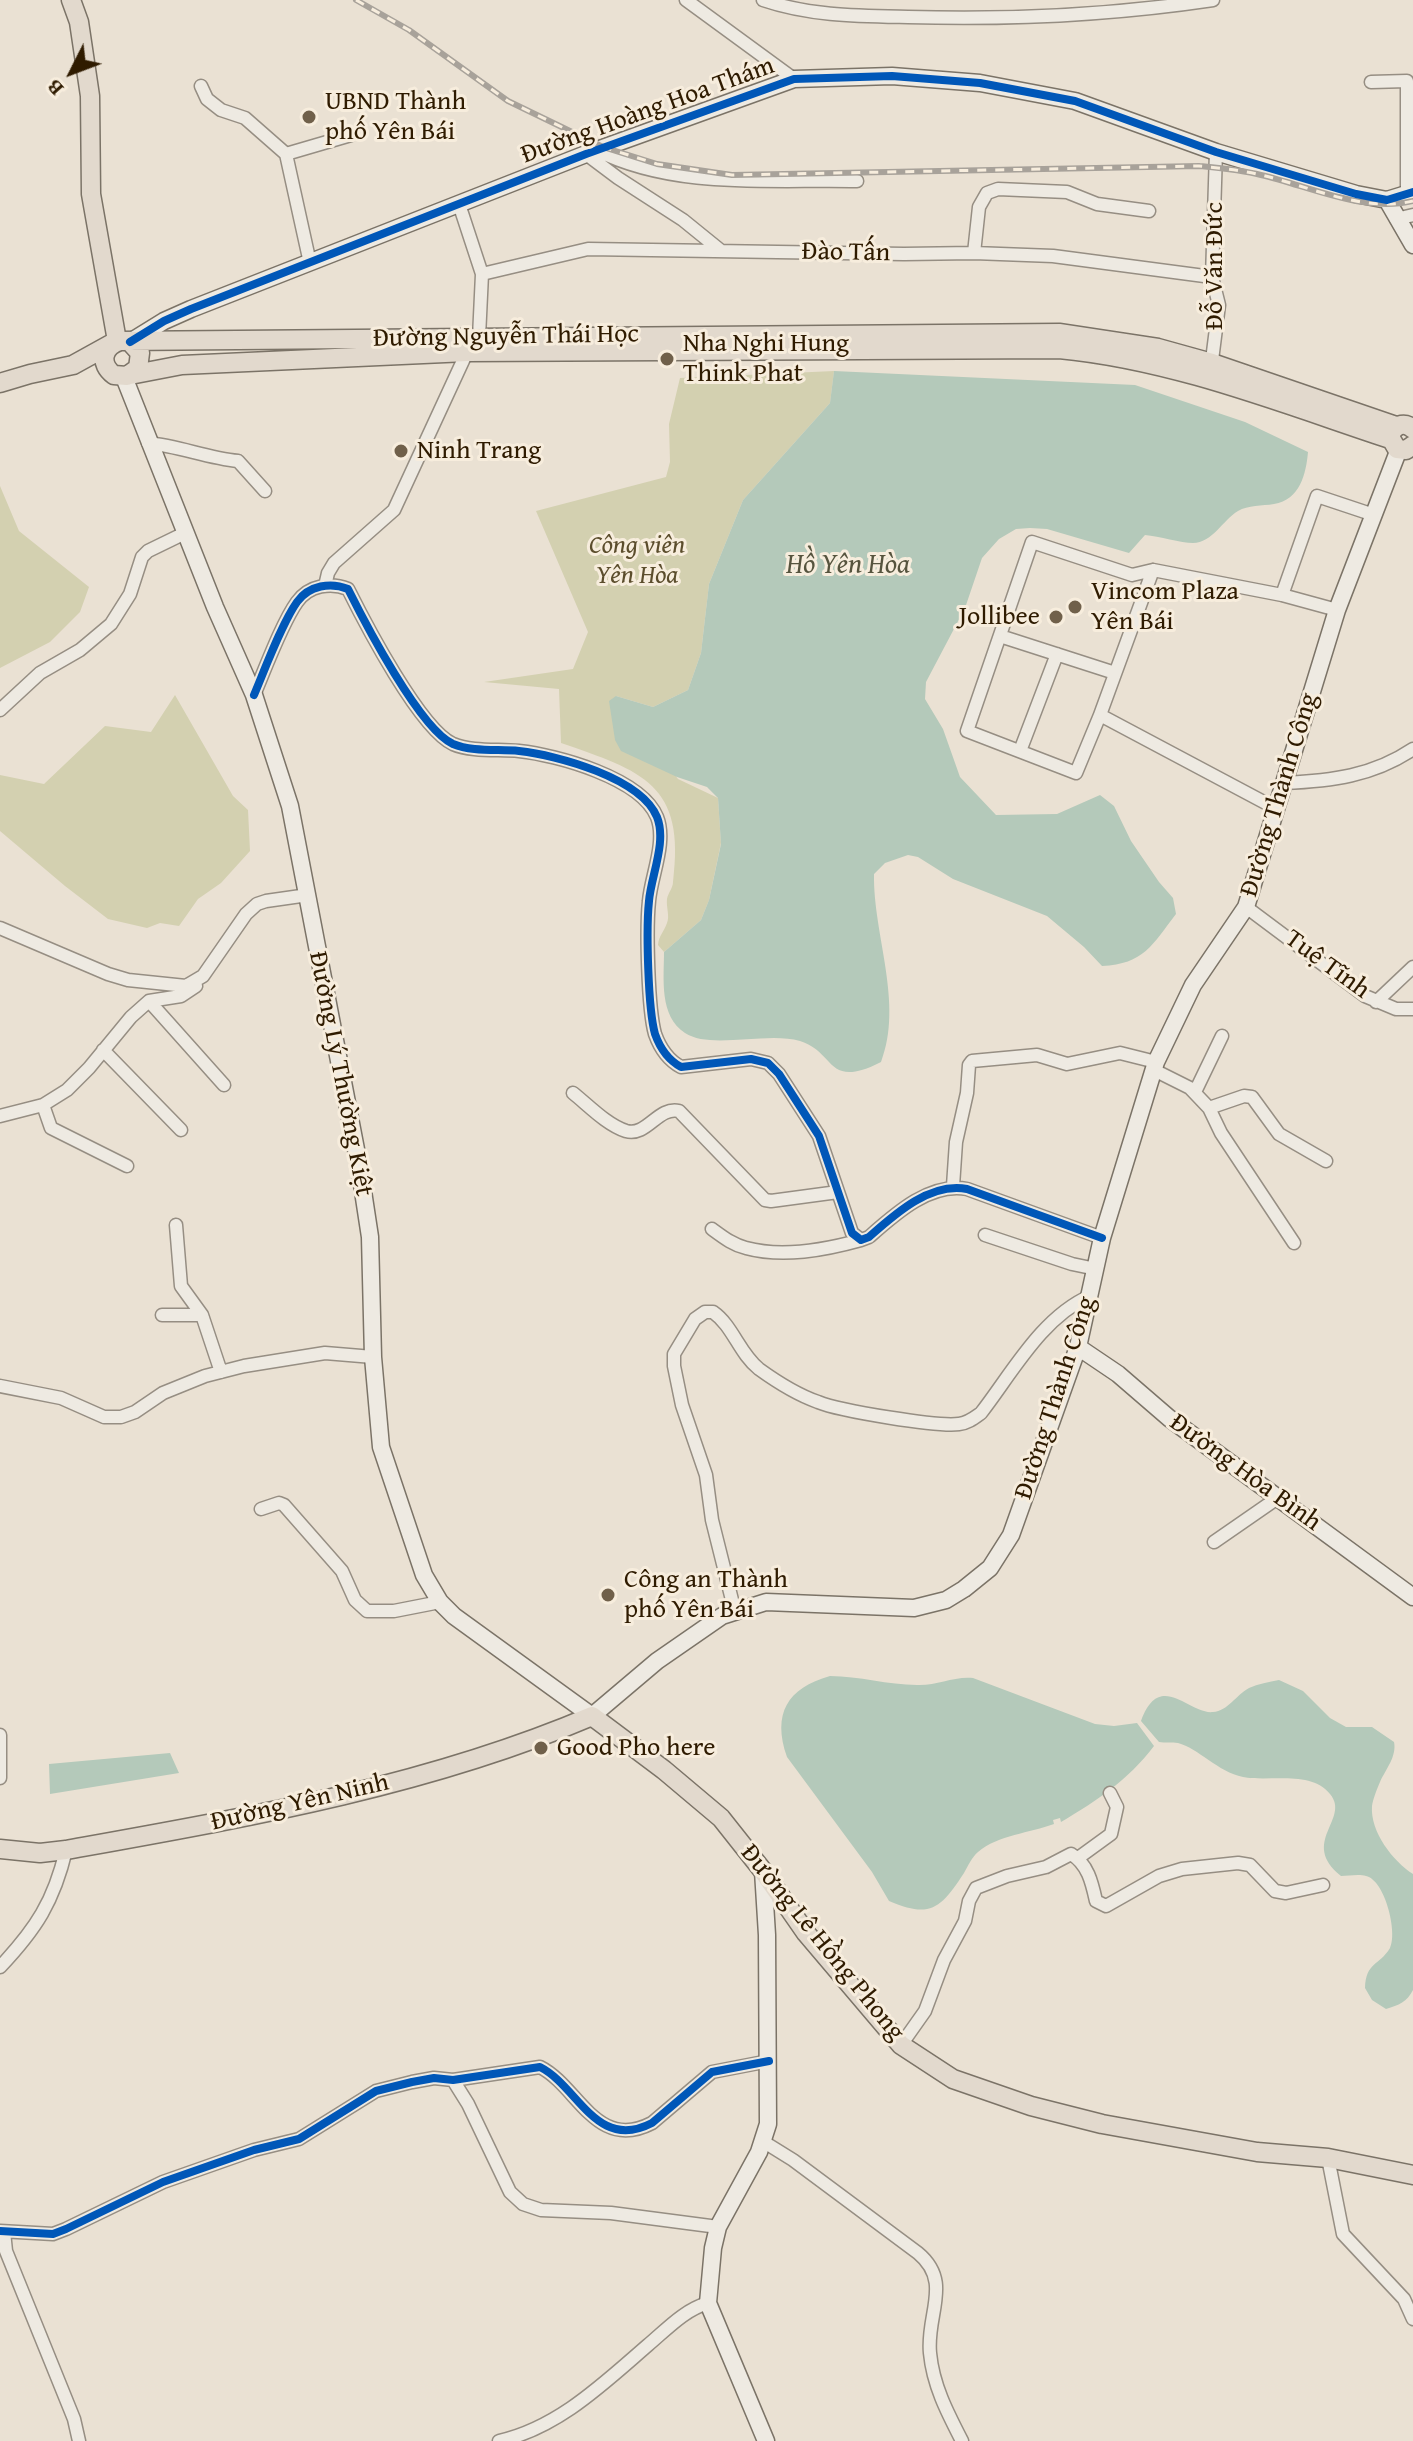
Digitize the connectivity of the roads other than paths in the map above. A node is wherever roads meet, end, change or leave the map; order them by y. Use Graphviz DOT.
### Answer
graph roads {
  1 [pos="71,0"];
  2 [pos="686,0"];
  3 [pos="763,0"];
  4 [pos="1213,0"];
  5 [pos="794,79"];
  6 [pos="1371,82"];
  7 [pos="201,86"];
  8 [pos="351,135"];
  9 [pos="591,152"];
  10 [pos="1216,152"];
  11 [pos="286,154"];
  12 [pos="857,181"];
  13 [pos="1410,193"];
  14 [pos="1387,200"];
  15 [pos="459,204"];
  16 [pos="1149,211"];
  17 [pos="1405,217"];
  18 [pos="1413,245"];
  19 [pos="720,250"];
  20 [pos="974,253"];
  21 [pos="310,263"];
  22 [pos="482,274"];
  23 [pos="1212,277"];
  24 [pos="120,342"];
  25 [pos="473,344"];
  26 [pos="73,365"];
  27 [pos="1211,371"];
  28 [pos="123,376"];
  29 [pos="0,383"];
  30 [pos="1405,440"];
  31 [pos="148,443"];
  32 [pos="265,491"];
  33 [pos="1374,515"];
  34 [pos="185,533"];
  35 [pos="1153,570"];
  36 [pos="325,586"];
  37 [pos="1282,595"];
  38 [pos="1337,610"];
  39 [pos="1000,636"];
  40 [pos="1057,654"];
  41 [pos="1115,673"];
  42 [pos="254,695"];
  43 [pos="0,710"];
  44 [pos="1100,715"];
  45 [pos="1413,749"];
  46 [pos="1020,751"];
  47 [pos="1284,783"];
  48 [pos="1275,808"];
  49 [pos="308,895"];
  50 [pos="1246,907"];
  51 [pos="0,928"];
  52 [pos="1413,967"];
  53 [pos="198,981"];
  54 [pos="149,1001"];
  55 [pos="1376,1002"];
  56 [pos="1413,1009"];
  57 [pos="1222,1036"];
  58 [pos="103,1050"];
  59 [pos="1155,1066"];
  60 [pos="224,1085"];
  61 [pos="1195,1092"];
  62 [pos="573,1093"];
  63 [pos="43,1105"];
  64 [pos="1209,1108"];
  65 [pos="0,1116"];
  66 [pos="181,1130"];
  67 [pos="1326,1161"];
  68 [pos="127,1166"];
  69 [pos="953,1186"];
  70 [pos="838,1192"];
  71 [pos="176,1225"];
  72 [pos="712,1229"];
  73 [pos="985,1235"];
  74 [pos="1102,1238"];
  75 [pos="861,1240"];
  76 [pos="1294,1243"];
  77 [pos="1096,1269"];
  78 [pos="1090,1296"];
  79 [pos="162,1315"];
  80 [pos="202,1315"];
  81 [pos="1078,1347"];
  82 [pos="373,1357"];
  83 [pos="221,1372"];
  84 [pos="0,1386"];
  85 [pos="1279,1497"];
  86 [pos="261,1509"];
  87 [pos="1214,1542"];
  88 [pos="1413,1597"];
  89 [pos="440,1602"];
  90 [pos="735,1612"];
  91 [pos="592,1716"];
  92 [pos="0,1735"];
  93 [pos="0,1778"];
  94 [pos="1110,1793"];
  95 [pos="0,1849"];
  96 [pos="66,1850"];
  97 [pos="1078,1858"];
  98 [pos="763,1871"];
  99 [pos="1323,1885"];
  100 [pos="0,1967"];
  101 [pos="901,2045"];
  102 [pos="769,2061"];
  103 [pos="453,2080"];
  104 [pos="764,2142"];
  105 [pos="1328,2158"];
  106 [pos="1413,2175"];
  107 [pos="718,2227"];
  108 [pos="2,2231"];
  109 [pos="1397,2291"];
  110 [pos="1413,2293"];
  111 [pos="708,2303"];
  112 [pos="1413,2319"];
  113 [pos="79,2441"];
  114 [pos="499,2441"];
  115 [pos="766,2441"];
  116 [pos="962,2441"];
  1 -- 24 [label="main road"];
  2 -- 5 [label="street"];
  3 -- 4 [label="street"];
  5 -- 9 [label="main road, Đường Hoàng Hoa Thám"];
  5 -- 10 [label="main road, Đường Hoàng Hoa Thám"];
  6 -- 13 [label="street"];
  7 -- 11 [label="street"];
  8 -- 11 [label="street"];
  9 -- 12 [label="street"];
  9 -- 15 [label="main road, Đường Hoàng Hoa Thám"];
  9 -- 19 [label="street"];
  10 -- 14 [label="main road, Đường Hoàng Hoa Thám"];
  10 -- 23 [label="street, Đỗ Văn Đức"];
  11 -- 21 [label="street"];
  13 -- 14 [label="main road"];
  14 -- 17 [label="main road"];
  15 -- 21 [label="main road, Đường Hoàng Hoa Thám"];
  15 -- 22 [label="street"];
  16 -- 20 [label="street"];
  17 -- 18 [label="main road"];
  19 -- 20 [label="street, Đào Tấn"];
  19 -- 22 [label="street, Đào Tấn"];
  20 -- 23 [label="street, Đào Tấn"];
  21 -- 24 [label="main road, Đường Hoàng Hoa Thám"];
  22 -- 25 [label="street"];
  23 -- 27 [label="street, Đỗ Văn Đức"];
  24 -- 25 [label="main road, Đường Nguyễn Thái Học"];
  24 -- 26 [label="main road"];
  24 -- 28 [label="main road"];
  24 -- 28 [label="main road"];
  25 -- 27 [label="main road, Đường Nguyễn Thái Học"];
  25 -- 28 [label="main road, Đường Nguyễn Thái Học"];
  25 -- 36 [label="street"];
  26 -- 28 [label="main road"];
  26 -- 29 [label="main road"];
  27 -- 30 [label="main road, Đường Nguyễn Thái Học"];
  28 -- 31 [label="main road, Đường Lý Thường Kiệt"];
  30 -- 33 [label="main road, Đường Thành Công"];
  31 -- 32 [label="street"];
  31 -- 34 [label="main road, Đường Lý Thường Kiệt"];
  33 -- 37 [label="street"];
  33 -- 38 [label="main road, Đường Thành Công"];
  34 -- 42 [label="main road, Đường Lý Thường Kiệt"];
  34 -- 43 [label="street"];
  35 -- 37 [label="street"];
  35 -- 39 [label="street"];
  35 -- 41 [label="street"];
  36 -- 42 [label="street"];
  36 -- 70 [label="street"];
  37 -- 38 [label="street"];
  38 -- 47 [label="main road, Đường Thành Công"];
  39 -- 40 [label="street"];
  39 -- 46 [label="street"];
  40 -- 41 [label="street"];
  40 -- 46 [label="street"];
  41 -- 44 [label="street"];
  42 -- 49 [label="main road, Đường Lý Thường Kiệt"];
  44 -- 46 [label="street"];
  44 -- 48 [label="street"];
  45 -- 47 [label="street"];
  47 -- 48 [label="main road, Đường Thành Công"];
  48 -- 50 [label="main road, Đường Thành Công"];
  49 -- 53 [label="street"];
  49 -- 82 [label="main road, Đường Lý Thường Kiệt"];
  50 -- 55 [label="street, Tuệ Tĩnh"];
  50 -- 59 [label="main road, Đường Thành Công"];
  51 -- 53 [label="street"];
  52 -- 55 [label="street"];
  53 -- 54 [label="street"];
  54 -- 58 [label="street"];
  54 -- 60 [label="street"];
  55 -- 56 [label="street, Tuệ Tĩnh"];
  57 -- 61 [label="street"];
  58 -- 63 [label="street"];
  58 -- 66 [label="street"];
  59 -- 61 [label="street"];
  59 -- 69 [label="street"];
  59 -- 74 [label="main road, Đường Thành Công"];
  61 -- 64 [label="street"];
  62 -- 70 [label="street"];
  63 -- 65 [label="street"];
  63 -- 68 [label="street"];
  64 -- 67 [label="street"];
  64 -- 76 [label="street"];
  69 -- 74 [label="street"];
  69 -- 75 [label="street"];
  70 -- 75 [label="street"];
  71 -- 80 [label="street"];
  72 -- 75 [label="street"];
  73 -- 77 [label="street"];
  74 -- 77 [label="main road, Đường Thành Công"];
  77 -- 78 [label="main road, Đường Thành Công"];
  78 -- 81 [label="main road, Đường Thành Công"];
  78 -- 90 [label="street"];
  79 -- 80 [label="street"];
  80 -- 83 [label="street"];
  81 -- 85 [label="main road, Đường Hòa Bình"];
  81 -- 90 [label="main road, Đường Thành Công"];
  82 -- 83 [label="street"];
  82 -- 89 [label="main road, Đường Lý Thường Kiệt"];
  83 -- 84 [label="street"];
  85 -- 87 [label="street"];
  85 -- 88 [label="main road, Đường Hòa Bình"];
  86 -- 89 [label="street"];
  89 -- 91 [label="main road, Đường Lý Thường Kiệt"];
  90 -- 91 [label="main road, Đường Thành Công"];
  91 -- 96 [label="main road, Đường Yên Ninh"];
  91 -- 98 [label="main road, Đường Lê Hồng Phong"];
  92 -- 93 [label="street"];
  94 -- 97 [label="street"];
  95 -- 96 [label="main road, Đường Yên Ninh"];
  96 -- 100 [label="street"];
  97 -- 99 [label="street"];
  97 -- 101 [label="street"];
  98 -- 101 [label="main road, Đường Lê Hồng Phong"];
  98 -- 102 [label="main road"];
  101 -- 105 [label="main road, Đường Lê Hồng Phong"];
  102 -- 103 [label="street"];
  102 -- 104 [label="main road"];
  103 -- 107 [label="street"];
  103 -- 108 [label="street"];
  104 -- 107 [label="main road"];
  104 -- 116 [label="street"];
  105 -- 106 [label="main road, Đường Lê Hồng Phong"];
  105 -- 109 [label="street"];
  107 -- 111 [label="main road"];
  108 -- 113 [label="street"];
  109 -- 110 [label="street"];
  109 -- 112 [label="street"];
  111 -- 114 [label="street"];
  111 -- 115 [label="main road"];
}
